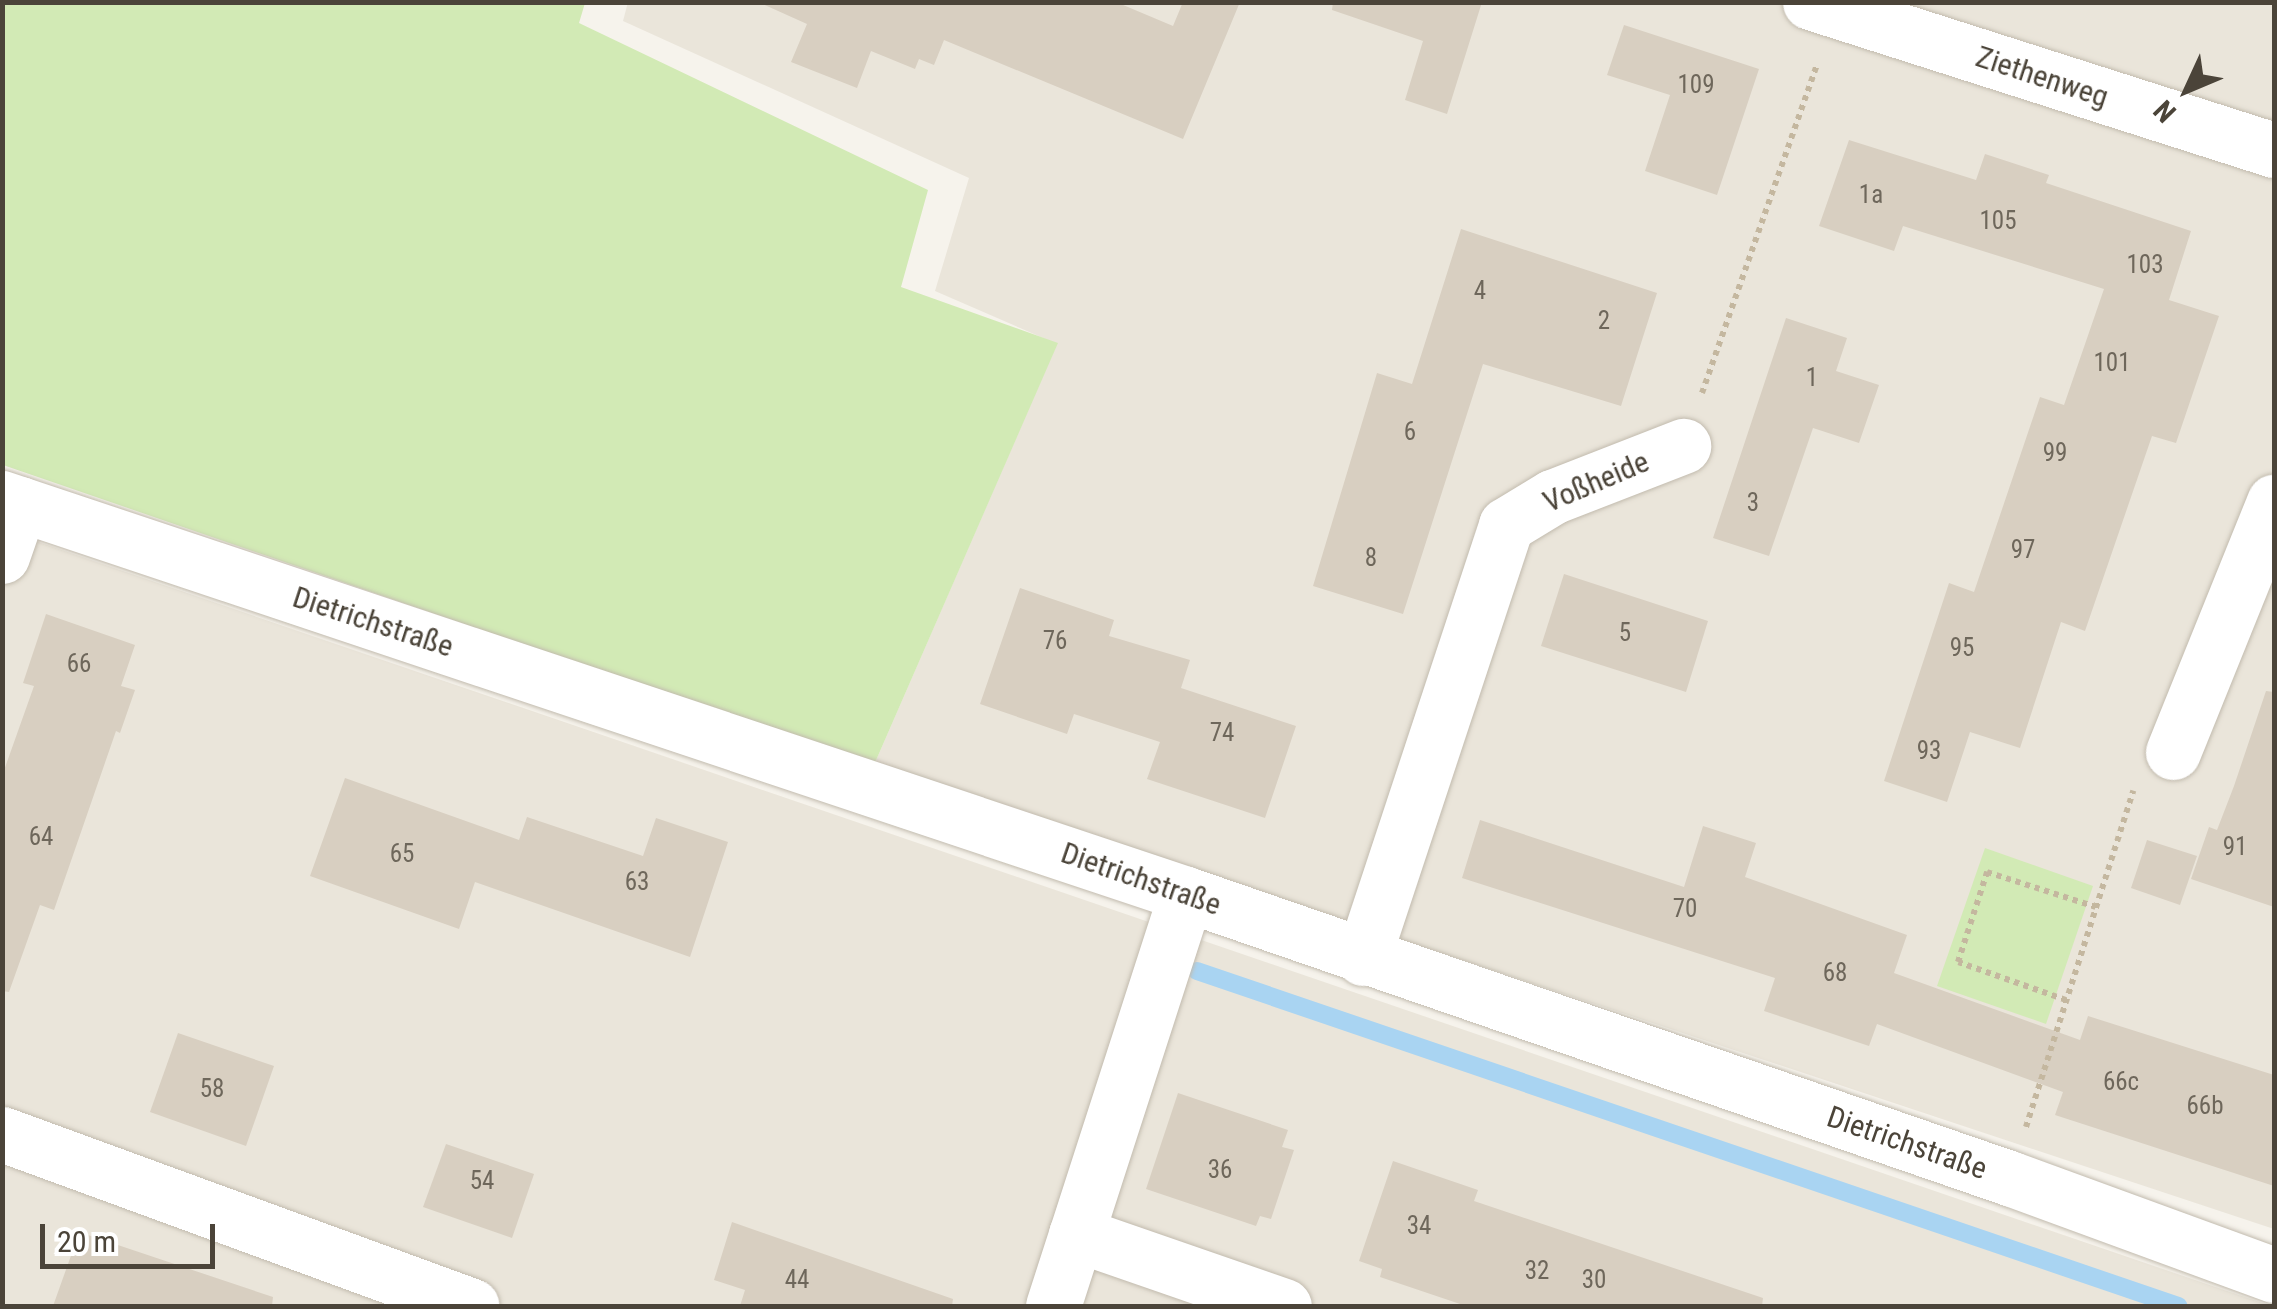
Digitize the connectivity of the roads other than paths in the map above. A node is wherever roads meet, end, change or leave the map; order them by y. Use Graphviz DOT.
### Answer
graph roads {
  1 [pos="1823,7"];
  2 [pos="2274,150"];
  3 [pos="1683,446"];
  4 [pos="11,501"];
  5 [pos="2274,502"];
  6 [pos="2,556"];
  7 [pos="2173,752"];
  8 [pos="1186,894"];
  9 [pos="1363,958"];
  10 [pos="2,1134"];
  11 [pos="1076,1234"];
  12 [pos="2274,1275"];
  13 [pos="471,1306"];
  14 [pos="1053,1306"];
  15 [pos="1284,1306"];
  1 -- 2 [label="street, Ziethenweg"];
  3 -- 9 [label="street, Voßheide"];
  4 -- 6 [label="street"];
  4 -- 8 [label="street, Dietrichstraße"];
  5 -- 7 [label="street"];
  8 -- 9 [label="street, Dietrichstraße"];
  8 -- 11 [label="street"];
  9 -- 12 [label="street, Dietrichstraße"];
  10 -- 13 [label="street"];
  11 -- 14 [label="street"];
  11 -- 15 [label="street"];
}
